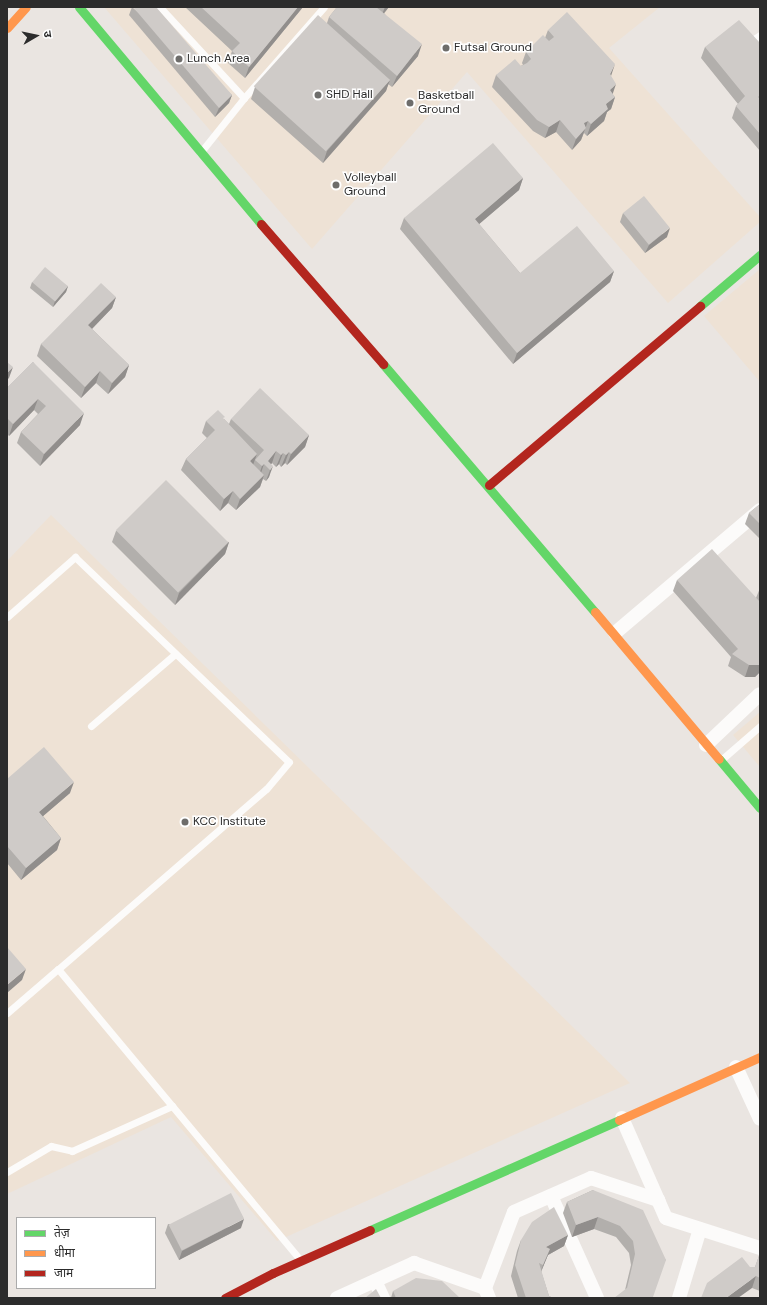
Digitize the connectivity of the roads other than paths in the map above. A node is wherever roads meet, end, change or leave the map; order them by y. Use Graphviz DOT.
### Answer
graph roads {
  1 [pos="26,7"];
  2 [pos="79,7"];
  3 [pos="160,7"];
  4 [pos="324,7"];
  5 [pos="7,28"];
  6 [pos="760,35"];
  7 [pos="760,46"];
  8 [pos="244,98"];
  9 [pos="199,153"];
  10 [pos="760,255"];
  11 [pos="489,486"];
  12 [pos="760,510"];
  13 [pos="7,617"];
  14 [pos="615,633"];
  15 [pos="175,654"];
  16 [pos="760,694"];
  17 [pos="92,726"];
  18 [pos="760,726"];
  19 [pos="706,745"];
  20 [pos="720,761"];
  21 [pos="760,808"];
  22 [pos="58,969"];
  23 [pos="7,1012"];
  24 [pos="760,1057"];
  25 [pos="736,1068"];
  26 [pos="172,1106"];
  27 [pos="622,1118"];
  28 [pos="760,1120"];
  29 [pos="7,1172"];
  30 [pos="551,1196"];
  31 [pos="658,1200"];
  32 [pos="700,1229"];
  33 [pos="760,1248"];
  34 [pos="302,1261"];
  35 [pos="375,1281"];
  36 [pos="487,1293"];
  37 [pos="225,1298"];
  38 [pos="337,1298"];
  39 [pos="383,1298"];
  40 [pos="598,1298"];
  41 [pos="679,1298"];
  1 -- 5 [label="street"];
  2 -- 9 [label="street"];
  3 -- 8 [label="lane"];
  4 -- 8 [label="lane"];
  6 -- 7 [label="lane"];
  8 -- 9 [label="lane"];
  9 -- 11 [label="street"];
  10 -- 11 [label="street"];
  11 -- 14 [label="street"];
  12 -- 14 [label="street"];
  13 -- 15 [label="lane"];
  14 -- 19 [label="street"];
  15 -- 17 [label="lane"];
  15 -- 22 [label="lane"];
  16 -- 19 [label="street"];
  18 -- 20 [label="lane"];
  19 -- 20 [label="street"];
  20 -- 21 [label="street"];
  22 -- 23 [label="lane"];
  22 -- 26 [label="lane"];
  24 -- 25 [label="street"];
  25 -- 27 [label="street"];
  25 -- 28 [label="street"];
  26 -- 29 [label="lane"];
  26 -- 34 [label="lane"];
  27 -- 31 [label="street"];
  27 -- 34 [label="street"];
  30 -- 31 [label="street"];
  30 -- 36 [label="street"];
  30 -- 40 [label="street"];
  31 -- 32 [label="street"];
  32 -- 33 [label="street"];
  32 -- 41 [label="street"];
  34 -- 37 [label="street"];
  35 -- 36 [label="street"];
  35 -- 38 [label="street"];
  35 -- 39 [label="street"];
}
